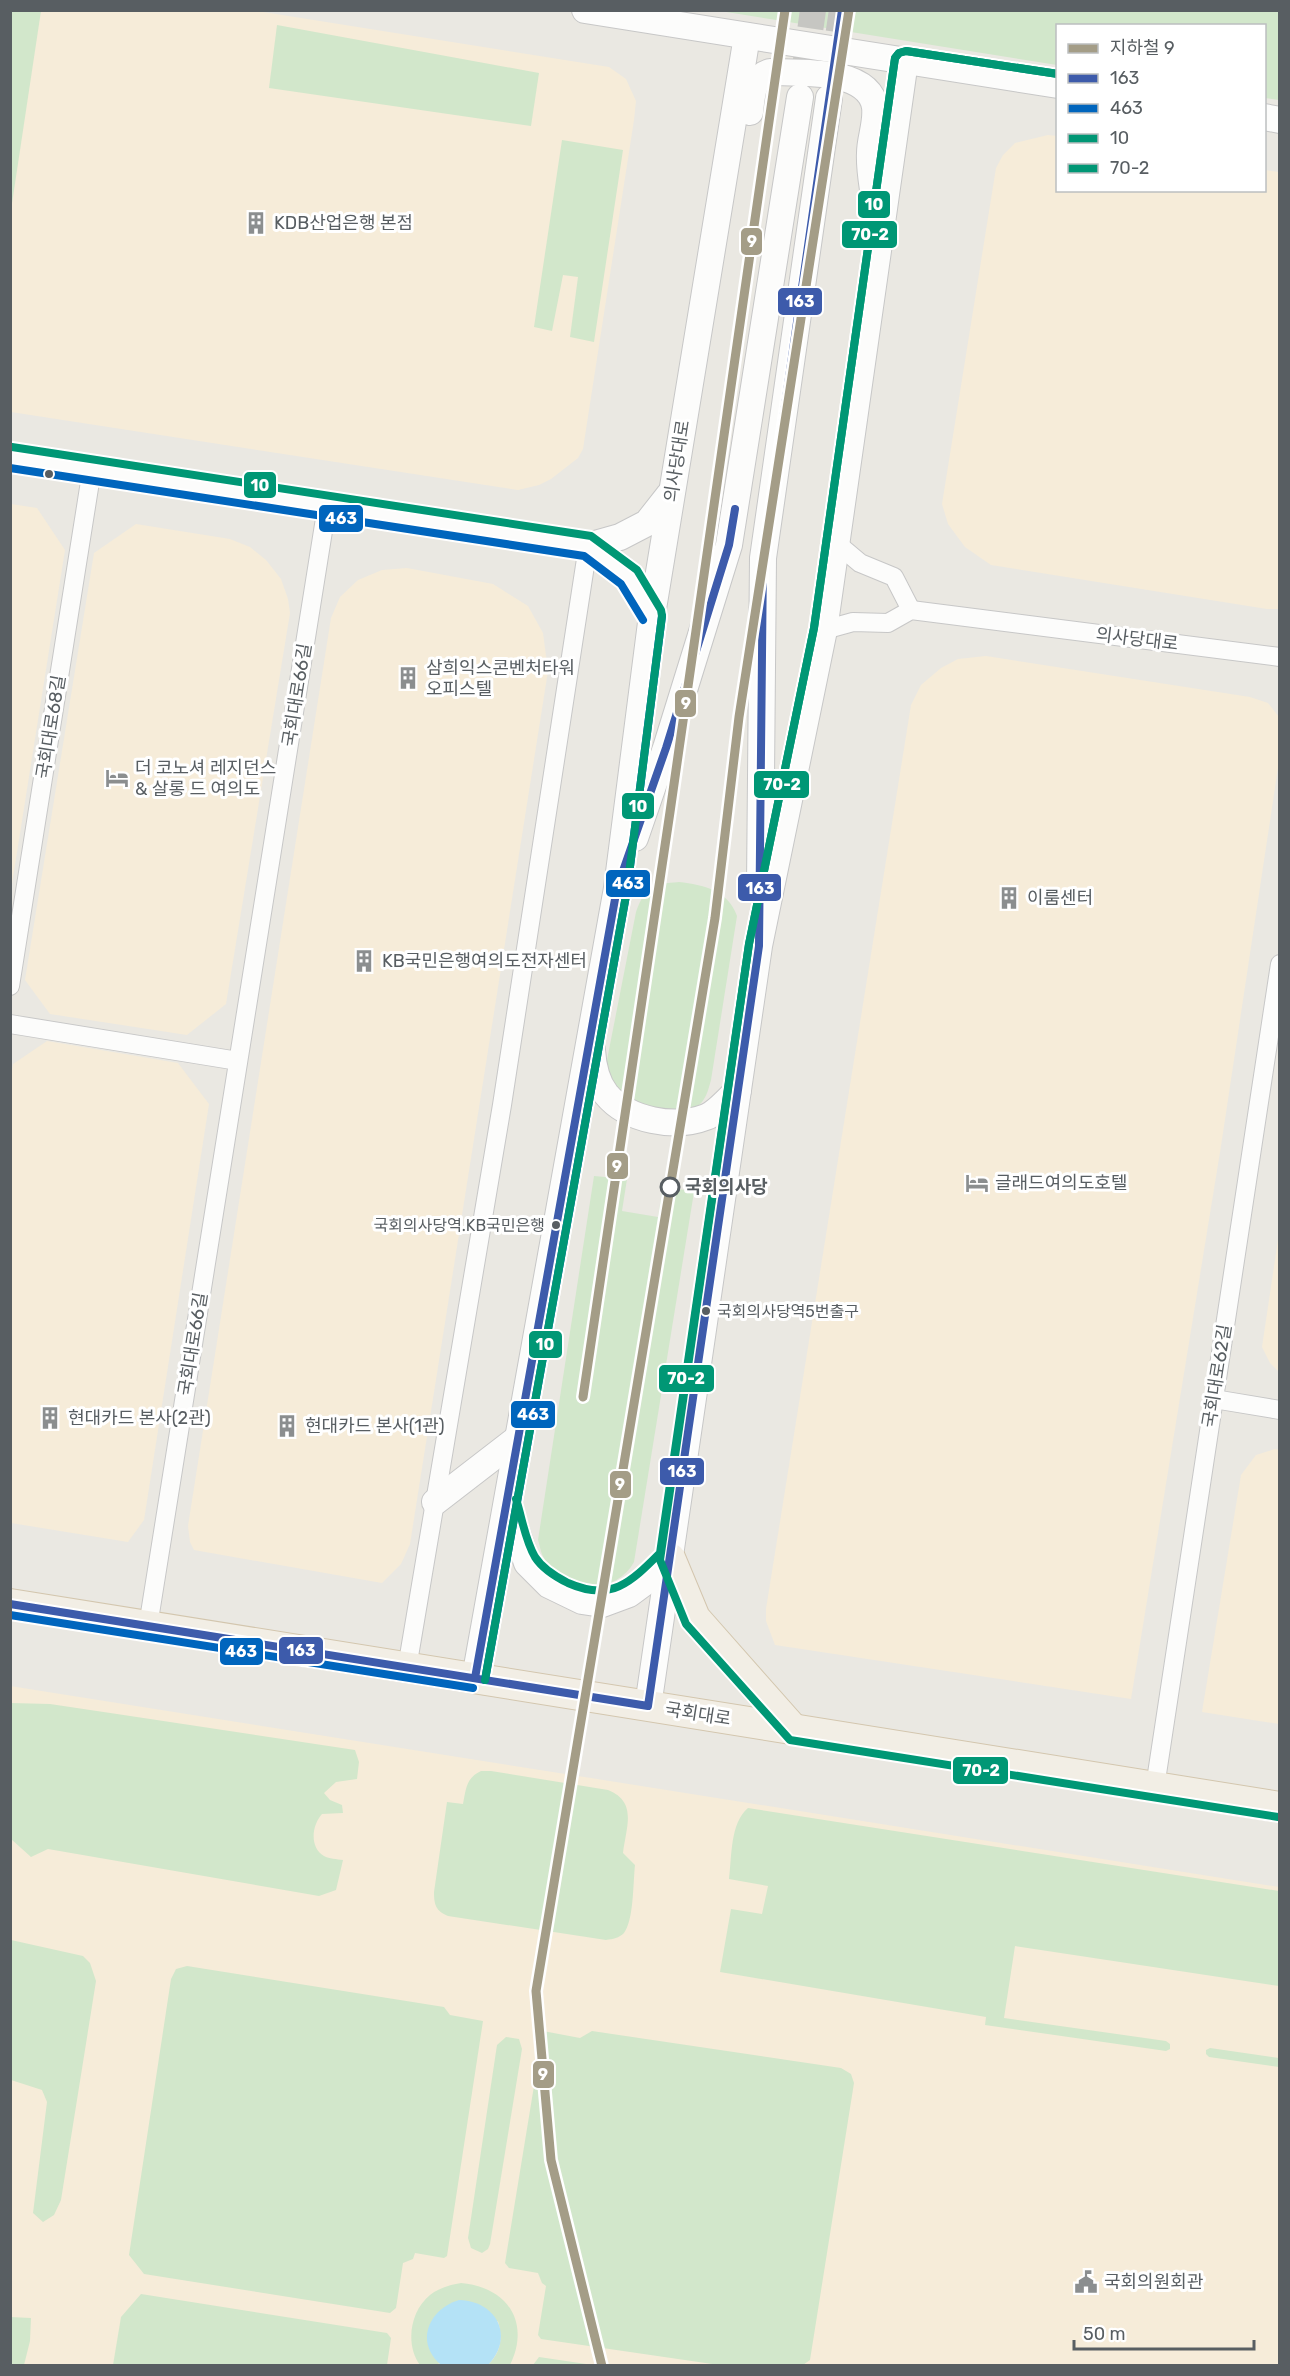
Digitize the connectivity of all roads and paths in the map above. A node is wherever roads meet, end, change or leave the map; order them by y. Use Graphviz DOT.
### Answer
graph roads {
  1 [pos="585,10"];
  2 [pos="747,36"];
  3 [pos="905,61"];
  4 [pos="1056,85"];
  5 [pos="800,97"];
  6 [pos="829,98"];
  7 [pos="719,206"];
  8 [pos="879,240"];
  9 [pos="10,457"];
  10 [pos="92,469"];
  11 [pos="672,492"];
  12 [pos="327,506"];
  13 [pos="835,542"];
  14 [pos="588,546"];
  15 [pos="917,611"];
  16 [pos="652,615"];
  17 [pos="824,630"];
  18 [pos="1280,657"];
  19 [pos="617,888"];
  20 [pos="759,946"];
  21 [pos="1280,964"];
  22 [pos="10,986"];
  23 [pos="10,1024"];
  24 [pos="590,1038"];
  25 [pos="238,1061"];
  26 [pos="738,1090"];
  27 [pos="1214,1399"];
  28 [pos="1280,1410"];
  29 [pos="518,1438"];
  30 [pos="435,1502"];
  31 [pos="507,1503"];
  32 [pos="670,1558"];
  33 [pos="10,1604"];
  34 [pos="148,1626"];
  35 [pos="407,1668"];
  36 [pos="475,1678"];
  37 [pos="648,1706"];
  38 [pos="794,1730"];
  39 [pos="1155,1788"];
  40 [pos="1280,1807"];
  1 -- 2 [label="main road"];
  2 -- 3 [label="main road"];
  2 -- 7 [label="main road, 의사당대로"];
  3 -- 4 [label="main road"];
  3 -- 8 [label="main road"];
  5 -- 19 [label="main road, 의사당대로"];
  6 -- 20 [label="main road"];
  7 -- 8 [label="main road"];
  7 -- 11 [label="main road, 의사당대로"];
  8 -- 13 [label="main road"];
  9 -- 10 [label="main road"];
  10 -- 12 [label="main road"];
  10 -- 22 [label="street, 국회대로68길"];
  11 -- 14 [label="main road"];
  11 -- 16 [label="main road, 의사당대로"];
  12 -- 14 [label="main road"];
  12 -- 25 [label="street, 국회대로66길"];
  13 -- 15 [label="street"];
  13 -- 17 [label="main road"];
  14 -- 16 [label="main road"];
  14 -- 30 [label="street"];
  15 -- 17 [label="street"];
  15 -- 18 [label="street, 의사당대로"];
  16 -- 19 [label="main road, 의사당대로"];
  17 -- 20 [label="main road"];
  19 -- 24 [label="main road, 의사당대로"];
  20 -- 26 [label="main road"];
  21 -- 27 [label="street, 국회대로62길"];
  23 -- 25 [label="street"];
  24 -- 26 [label="main road"];
  24 -- 29 [label="main road, 의사당대로"];
  25 -- 34 [label="street, 국회대로66길"];
  26 -- 32 [label="main road"];
  27 -- 28 [label="street"];
  27 -- 39 [label="street, 국회대로62길"];
  29 -- 30 [label="main road"];
  29 -- 31 [label="main road, 의사당대로"];
  30 -- 35 [label="street"];
  31 -- 32 [label="main road"];
  31 -- 36 [label="main road, 의사당대로"];
  32 -- 37 [label="main road"];
  32 -- 38 [label="main road"];
  33 -- 34 [label="main road, 국회대로"];
  34 -- 35 [label="main road, 국회대로"];
  35 -- 36 [label="main road, 국회대로"];
  36 -- 37 [label="main road, 국회대로"];
  37 -- 38 [label="main road, 국회대로"];
  38 -- 39 [label="main road, 국회대로"];
  39 -- 40 [label="main road, 국회대로"];
}
